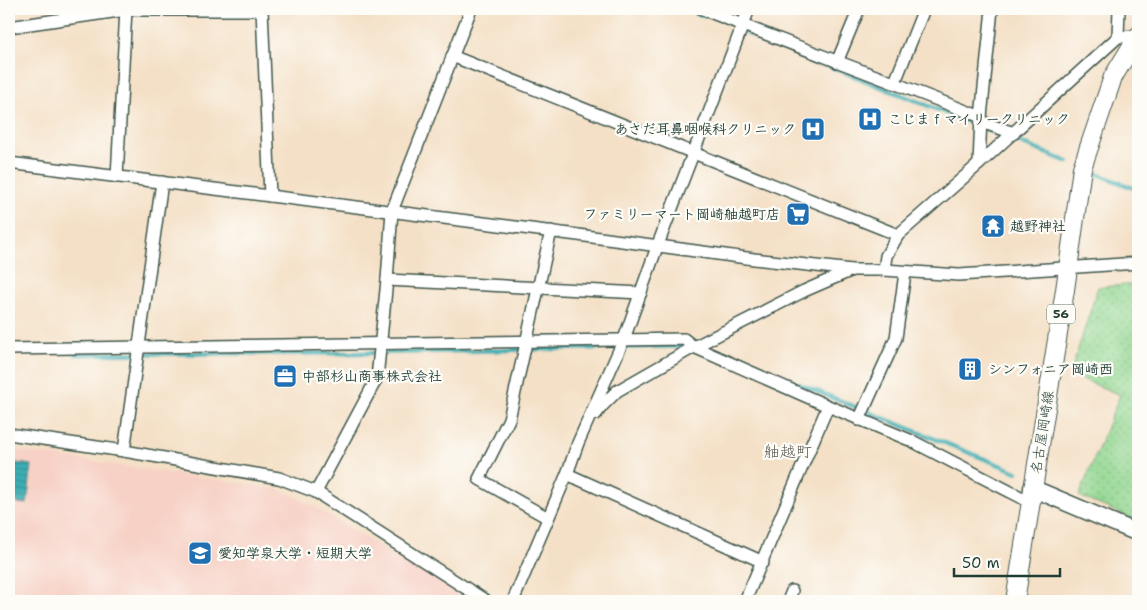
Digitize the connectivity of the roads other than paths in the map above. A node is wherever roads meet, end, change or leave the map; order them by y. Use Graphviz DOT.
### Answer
graph roads {
  1 [pos="262,9"];
  2 [pos="471,9"];
  3 [pos="702,9"];
  4 [pos="749,9"];
  5 [pos="858,9"];
  6 [pos="924,9"];
  7 [pos="992,9"];
  8 [pos="1119,9"];
  9 [pos="126,10"];
  10 [pos="743,25"];
  11 [pos="9,26"];
  12 [pos="1138,36"];
  13 [pos="1118,37"];
  14 [pos="452,56"];
  15 [pos="837,62"];
  16 [pos="894,82"];
  17 [pos="981,124"];
  18 [pos="1010,137"];
  19 [pos="695,152"];
  20 [pos="9,163"];
  21 [pos="979,164"];
  22 [pos="117,178"];
  23 [pos="162,182"];
  24 [pos="270,196"];
  25 [pos="392,211"];
  26 [pos="551,232"];
  27 [pos="898,235"];
  28 [pos="657,247"];
  29 [pos="1138,263"];
  30 [pos="1067,268"];
  31 [pos="852,270"];
  32 [pos="884,270"];
  33 [pos="905,273"];
  34 [pos="387,280"];
  35 [pos="539,288"];
  36 [pos="641,294"];
  37 [pos="624,339"];
  38 [pos="526,341"];
  39 [pos="379,345"];
  40 [pos="138,346"];
  41 [pos="694,347"];
  42 [pos="9,349"];
  43 [pos="828,406"];
  44 [pos="859,420"];
  45 [pos="9,434"];
  46 [pos="578,443"];
  47 [pos="124,451"];
  48 [pos="567,474"];
  49 [pos="316,492"];
  50 [pos="1031,495"];
  51 [pos="548,518"];
  52 [pos="1138,533"];
  53 [pos="762,562"];
  54 [pos="486,601"];
  55 [pos="513,601"];
  56 [pos="745,601"];
  57 [pos="1014,601"];
  1 -- 9 [label="street"];
  1 -- 24 [label="street"];
  2 -- 14 [label="street"];
  3 -- 10 [label="street"];
  4 -- 10 [label="street"];
  5 -- 15 [label="street"];
  6 -- 16 [label="street"];
  7 -- 17 [label="street"];
  8 -- 13 [label="street"];
  9 -- 11 [label="street"];
  9 -- 22 [label="street"];
  10 -- 15 [label="street"];
  10 -- 19 [label="street"];
  12 -- 13 [label="street"];
  12 -- 30 [label="main road, 名古屋岡崎線 / 56"];
  13 -- 18 [label="street"];
  14 -- 19 [label="street"];
  14 -- 25 [label="street"];
  15 -- 16 [label="street"];
  16 -- 17 [label="street"];
  17 -- 18 [label="street"];
  17 -- 21 [label="street"];
  18 -- 21 [label="street"];
  19 -- 27 [label="street"];
  19 -- 28 [label="street"];
  20 -- 22 [label="street"];
  21 -- 27 [label="street"];
  22 -- 23 [label="street"];
  23 -- 24 [label="street"];
  23 -- 40 [label="street"];
  24 -- 25 [label="street"];
  25 -- 26 [label="street"];
  25 -- 34 [label="street"];
  26 -- 28 [label="street"];
  26 -- 35 [label="street"];
  27 -- 32 [label="street"];
  28 -- 31 [label="street"];
  28 -- 36 [label="street"];
  29 -- 30 [label="street"];
  30 -- 33 [label="street"];
  30 -- 50 [label="main road, 名古屋岡崎線 / 56"];
  31 -- 32 [label="street"];
  31 -- 41 [label="street"];
  32 -- 33 [label="street"];
  33 -- 44 [label="street"];
  34 -- 35 [label="street"];
  34 -- 39 [label="street"];
  35 -- 36 [label="street"];
  35 -- 38 [label="street"];
  36 -- 37 [label="street"];
  37 -- 38 [label="street"];
  37 -- 41 [label="street"];
  37 -- 46 [label="street"];
  38 -- 39 [label="street"];
  38 -- 51 [label="street"];
  39 -- 40 [label="street"];
  39 -- 49 [label="street"];
  40 -- 42 [label="street"];
  40 -- 47 [label="street"];
  41 -- 43 [label="street"];
  41 -- 46 [label="street"];
  43 -- 44 [label="street"];
  43 -- 53 [label="street"];
  44 -- 50 [label="street"];
  45 -- 47 [label="street"];
  46 -- 48 [label="street"];
  47 -- 49 [label="street"];
  48 -- 51 [label="street"];
  48 -- 53 [label="street"];
  49 -- 54 [label="street"];
  50 -- 52 [label="street"];
  50 -- 57 [label="main road, 名古屋岡崎線 / 56"];
  51 -- 55 [label="street"];
  53 -- 56 [label="street"];
}
